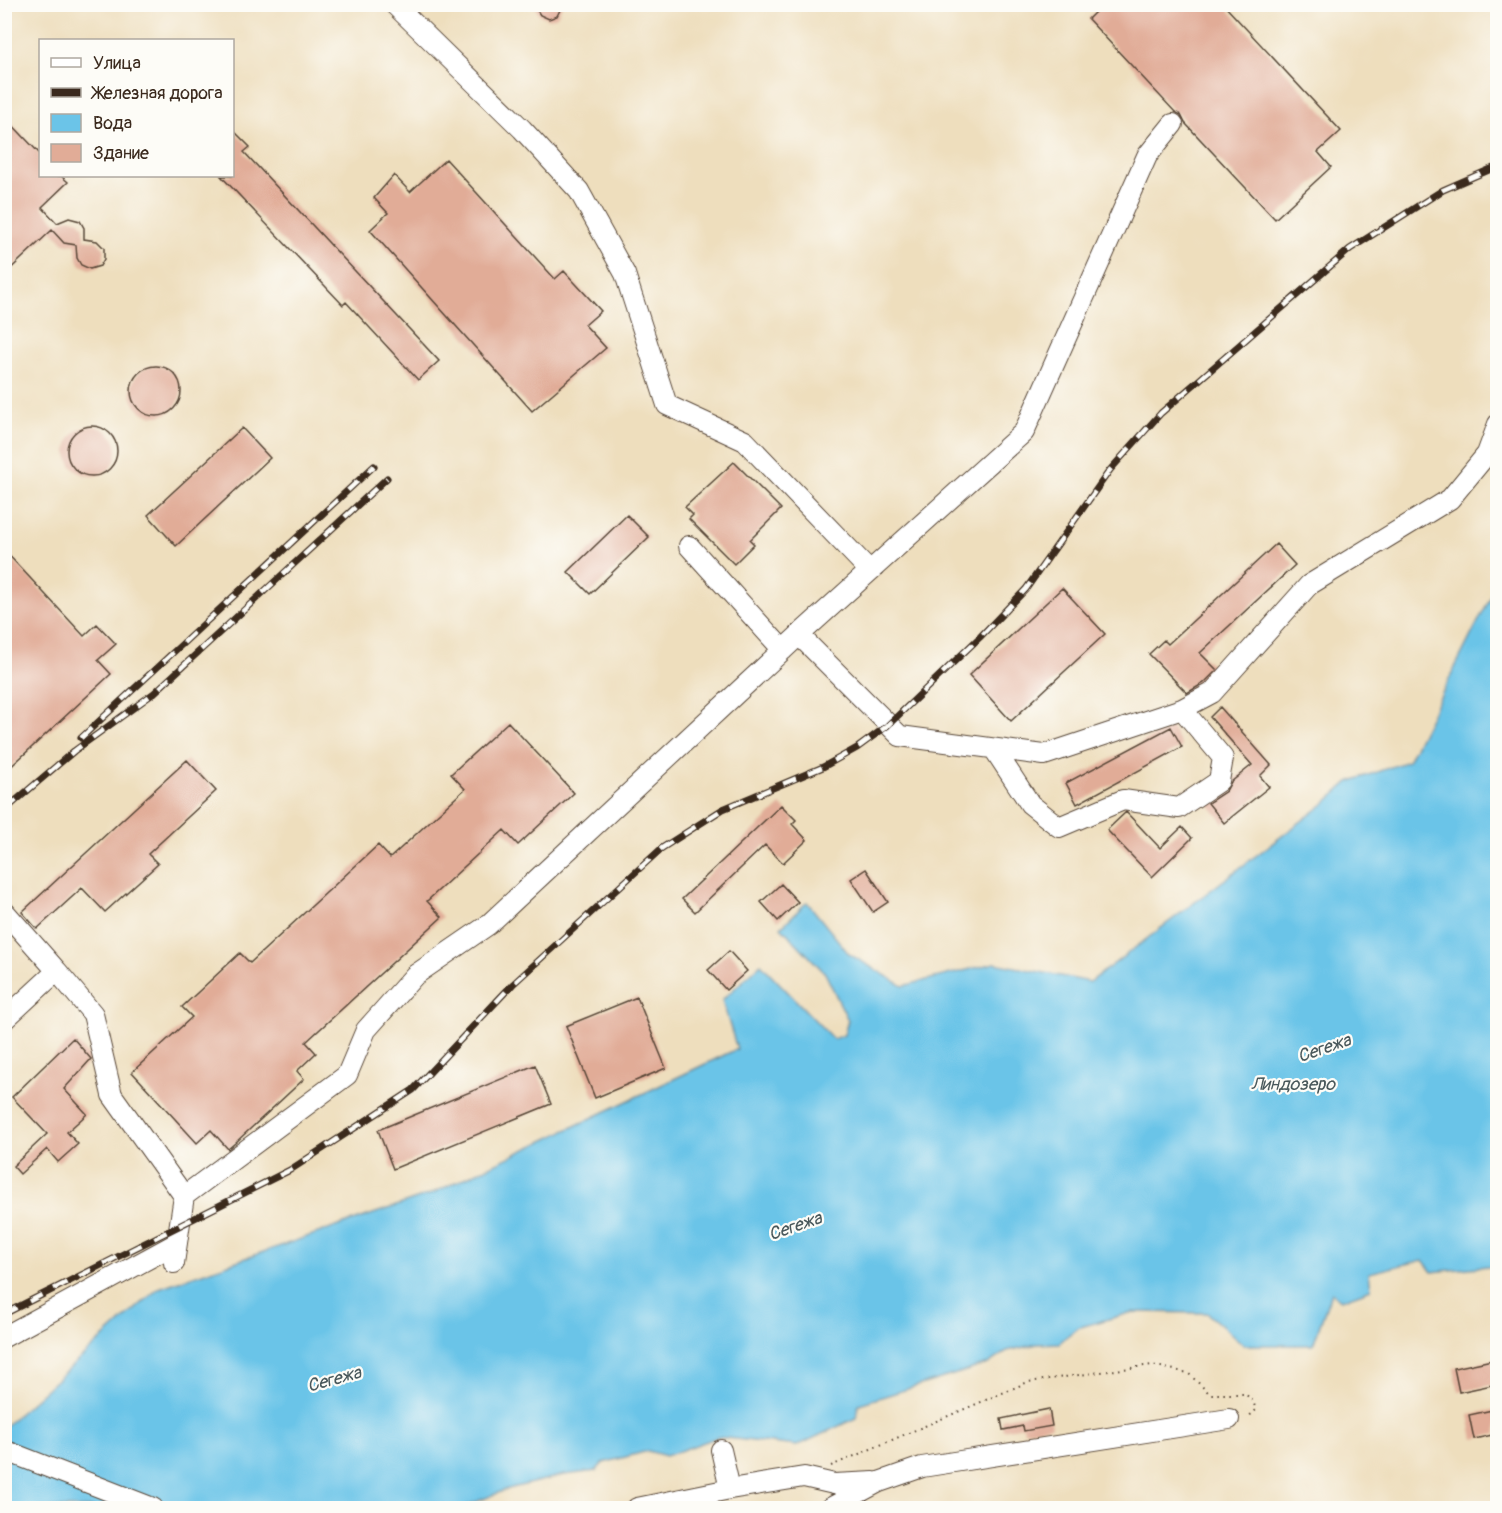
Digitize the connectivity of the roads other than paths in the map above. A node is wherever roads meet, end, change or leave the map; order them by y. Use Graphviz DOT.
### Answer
graph roads {
  1 [pos="394,4"];
  2 [pos="1173,124"];
  3 [pos="1497,424"];
  4 [pos="689,546"];
  5 [pos="870,571"];
  6 [pos="799,635"];
  7 [pos="783,650"];
  8 [pos="1182,709"];
  9 [pos="994,749"];
  10 [pos="4,911"];
  11 [pos="57,971"];
  12 [pos="4,1020"];
  13 [pos="184,1196"];
  14 [pos="177,1243"];
  15 [pos="174,1263"];
  16 [pos="4,1337"];
  17 [pos="1229,1419"];
  18 [pos="4,1450"];
  19 [pos="721,1450"];
  20 [pos="879,1482"];
  21 [pos="834,1484"];
  22 [pos="730,1489"];
  23 [pos="153,1509"];
  24 [pos="637,1509"];
  25 [pos="829,1509"];
  1 -- 5 [label="street"];
  2 -- 5 [label="street"];
  3 -- 8 [label="street"];
  4 -- 7 [label="street"];
  5 -- 6 [label="street"];
  6 -- 7 [label="street"];
  6 -- 9 [label="street"];
  7 -- 13 [label="street"];
  8 -- 9 [label="street"];
  8 -- 9 [label="street"];
  10 -- 11 [label="street"];
  11 -- 12 [label="street"];
  11 -- 13 [label="street"];
  13 -- 14 [label="street"];
  14 -- 15 [label="street"];
  14 -- 16 [label="street"];
  17 -- 20 [label="street"];
  18 -- 23 [label="street"];
  19 -- 22 [label="street"];
  20 -- 21 [label="street"];
  20 -- 25 [label="street"];
  21 -- 22 [label="street"];
  21 -- 25 [label="street"];
  22 -- 24 [label="street"];
}
